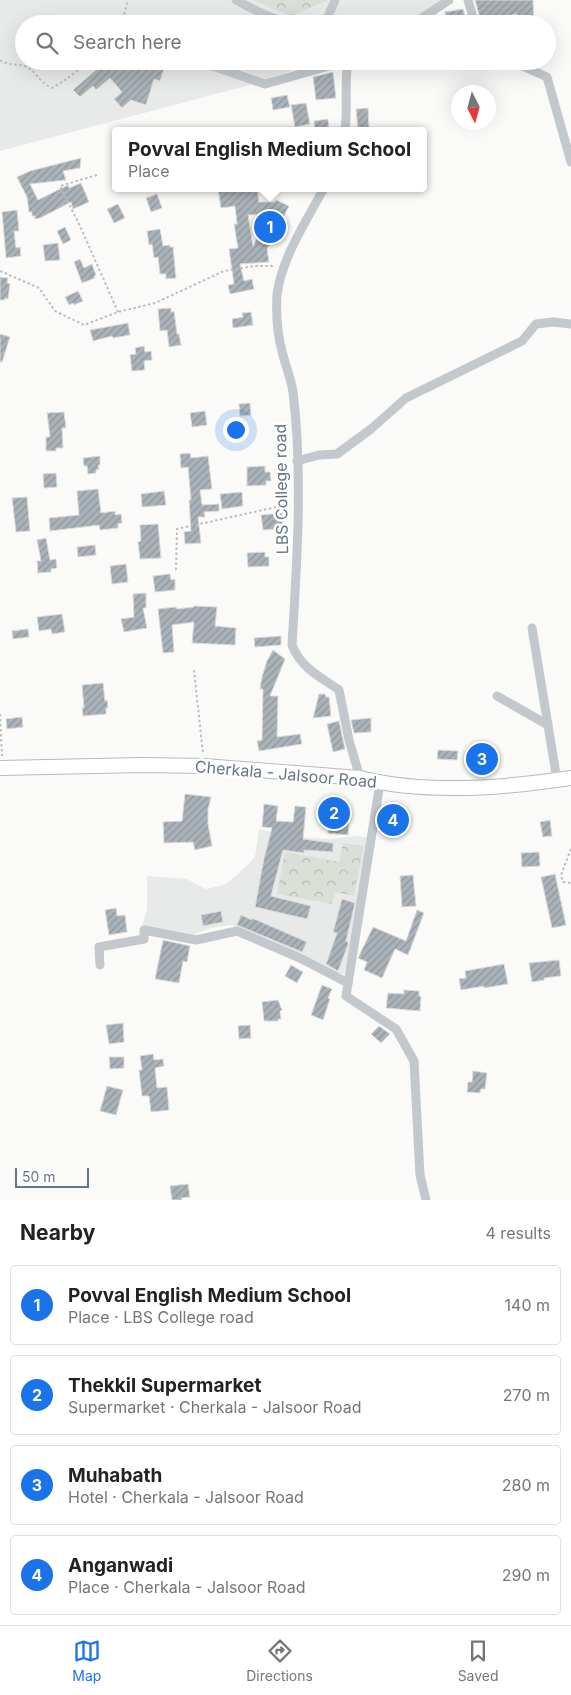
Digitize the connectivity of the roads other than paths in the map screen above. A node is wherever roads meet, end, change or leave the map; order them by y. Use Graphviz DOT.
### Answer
graph roads {
  1 [pos="236,0"];
  2 [pos="335,0"];
  3 [pos="449,0"];
  4 [pos="468,0"];
  5 [pos="262,15"];
  6 [pos="329,15"];
  7 [pos="426,15"];
  8 [pos="472,15"];
  9 [pos="224,70"];
  10 [pos="316,70"];
  11 [pos="346,70"];
  12 [pos="532,70"];
  13 [pos="345,127"];
  14 [pos="571,162"];
  15 [pos="322,192"];
  16 [pos="571,324"];
  17 [pos="297,461"];
  18 [pos="532,628"];
  19 [pos="496,696"];
  20 [pos="548,726"];
  21 [pos="2,768"];
  22 [pos="360,778"];
  23 [pos="564,779"];
  24 [pos="380,783"];
  25 [pos="100,965"];
  26 [pos="348,984"];
  27 [pos="426,1200"];
  1 -- 5 [label="street"];
  2 -- 6 [label="street"];
  3 -- 7 [label="street"];
  4 -- 8 [label="street"];
  9 -- 10 [label="street"];
  11 -- 13 [label="street"];
  12 -- 14 [label="street"];
  15 -- 17 [label="street, LBS College road"];
  16 -- 17 [label="street"];
  17 -- 22 [label="street, LBS College road"];
  18 -- 20 [label="street"];
  19 -- 20 [label="street"];
  20 -- 23 [label="street"];
  21 -- 22 [label="main road, Cherkala - Jalsoor Road"];
  22 -- 24 [label="main road, Cherkala - Jalsoor Road"];
  23 -- 24 [label="main road, Cherkala - Jalsoor Road"];
  24 -- 26 [label="street"];
  25 -- 26 [label="street"];
  26 -- 27 [label="street"];
}
